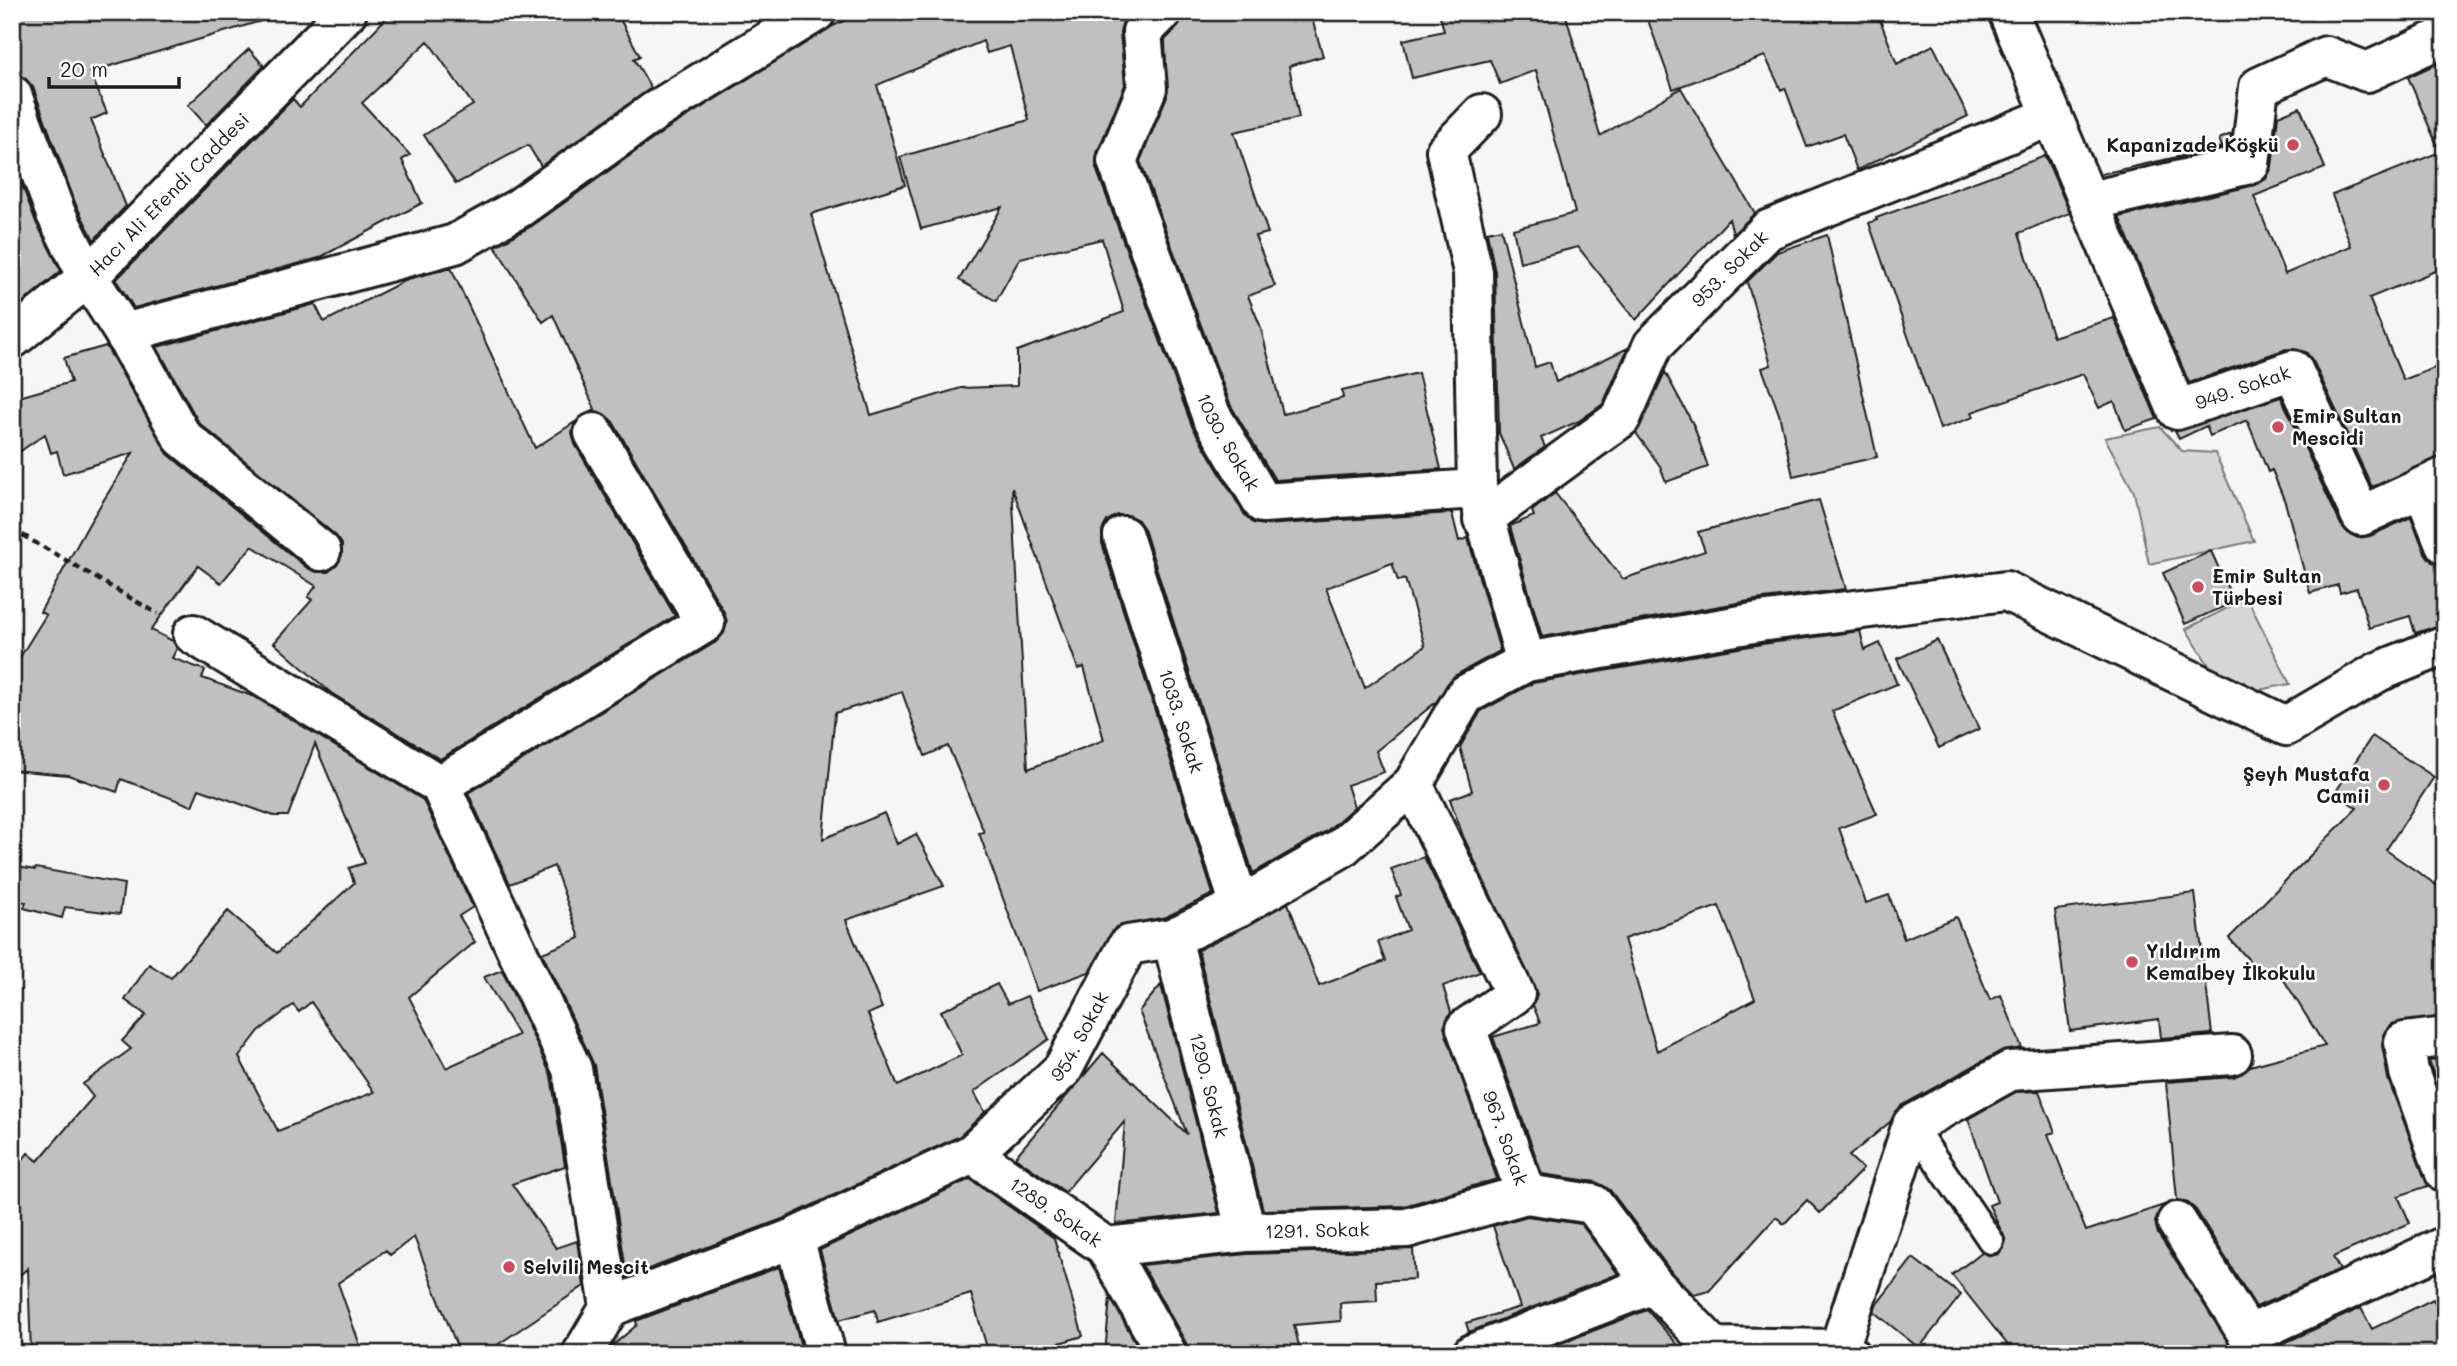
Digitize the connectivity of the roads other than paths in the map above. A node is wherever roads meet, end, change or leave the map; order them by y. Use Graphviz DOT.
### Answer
graph roads {
  1 [pos="347,12"];
  2 [pos="816,12"];
  3 [pos="1162,12"];
  4 [pos="2008,12"];
  5 [pos="2445,36"];
  6 [pos="12,95"];
  7 [pos="1482,114"];
  8 [pos="2052,116"];
  9 [pos="2090,201"];
  10 [pos="88,277"];
  11 [pos="124,333"];
  12 [pos="12,339"];
  13 [pos="594,433"];
  14 [pos="2433,482"];
  15 [pos="1480,504"];
  16 [pos="1123,536"];
  17 [pos="2445,544"];
  18 [pos="321,551"];
  19 [pos="193,634"];
  20 [pos="2445,645"];
  21 [pos="1526,662"];
  22 [pos="1413,784"];
  23 [pos="440,785"];
  24 [pos="1240,906"];
  25 [pos="1172,938"];
  26 [pos="2445,1037"];
  27 [pos="2232,1055"];
  28 [pos="1912,1125"];
  29 [pos="971,1154"];
  30 [pos="2445,1172"];
  31 [pos="1525,1194"];
  32 [pos="2177,1222"];
  33 [pos="1246,1232"];
  34 [pos="794,1238"];
  35 [pos="1991,1241"];
  36 [pos="1106,1247"];
  37 [pos="2444,1249"];
  38 [pos="1653,1284"];
  39 [pos="610,1307"];
  40 [pos="1844,1351"];
  41 [pos="582,1354"];
  42 [pos="826,1354"];
  43 [pos="1167,1354"];
  44 [pos="1472,1354"];
  1 -- 10 [label="street, Hacı Ali Efendi Caddesi"];
  2 -- 11 [label="street"];
  3 -- 15 [label="street, 1030. Sokak"];
  4 -- 8 [label="street, 949. Sokak"];
  5 -- 9 [label="street"];
  6 -- 10 [label="street"];
  7 -- 15 [label="street"];
  8 -- 9 [label="street, 949. Sokak"];
  8 -- 15 [label="street, 953. Sokak"];
  9 -- 14 [label="street, 949. Sokak"];
  10 -- 11 [label="street"];
  10 -- 12 [label="street, Hacı Ali Efendi Caddesi"];
  11 -- 18 [label="street"];
  13 -- 23 [label="street"];
  14 -- 17 [label="street"];
  15 -- 21 [label="street"];
  16 -- 24 [label="street, 1033. Sokak"];
  19 -- 23 [label="street"];
  20 -- 21 [label="street, 954. Sokak"];
  21 -- 22 [label="street, 954. Sokak"];
  22 -- 24 [label="street, 954. Sokak"];
  22 -- 31 [label="street, 967. Sokak"];
  23 -- 39 [label="street"];
  24 -- 25 [label="street, 954. Sokak"];
  25 -- 29 [label="street, 954. Sokak"];
  25 -- 33 [label="street, 1290. Sokak"];
  26 -- 30 [label="street"];
  27 -- 28 [label="street"];
  28 -- 35 [label="lane"];
  28 -- 40 [label="street"];
  29 -- 34 [label="street, 954. Sokak"];
  29 -- 36 [label="street, 1289. Sokak"];
  31 -- 33 [label="street, 1291. Sokak"];
  31 -- 38 [label="street, 967. Sokak"];
  32 -- 37 [label="street"];
  33 -- 36 [label="street, 1291. Sokak"];
  34 -- 39 [label="street, 954. Sokak"];
  34 -- 42 [label="street"];
  36 -- 43 [label="street, 1289. Sokak"];
  38 -- 40 [label="street, 967. Sokak"];
  38 -- 44 [label="street"];
  39 -- 41 [label="street"];
}
